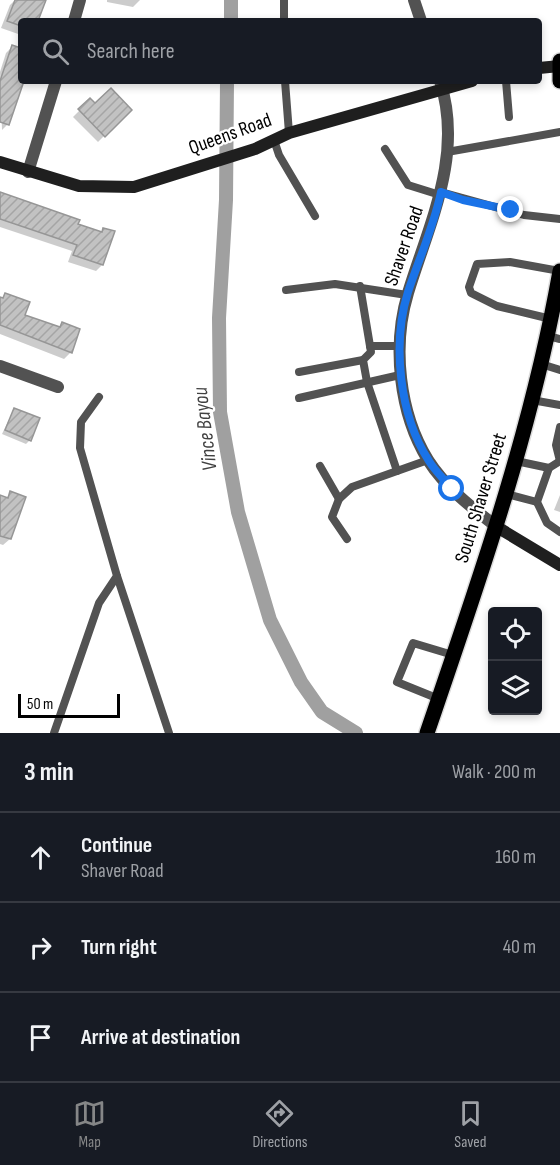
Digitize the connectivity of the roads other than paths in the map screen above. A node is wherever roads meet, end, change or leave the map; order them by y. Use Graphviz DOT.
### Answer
graph roads {
  1 [pos="80,0"];
  2 [pos="285,0"];
  3 [pos="414,0"];
  4 [pos="75,18"];
  5 [pos="284,18"];
  6 [pos="420,18"];
  7 [pos="560,61"];
  8 [pos="560,66"];
  9 [pos="542,68"];
  10 [pos="560,81"];
  11 [pos="55,84"];
  12 [pos="285,84"];
  13 [pos="441,84"];
  14 [pos="506,84"];
  15 [pos="509,117"];
  16 [pos="560,132"];
  17 [pos="289,133"];
  18 [pos="274,140"];
  19 [pos="385,149"];
  20 [pos="447,152"];
  21 [pos="0,162"];
  22 [pos="28,172"];
  23 [pos="441,193"];
  24 [pos="315,216"];
  25 [pos="560,219"];
  26 [pos="560,271"];
  27 [pos="360,286"];
  28 [pos="286,290"];
  29 [pos="407,295"];
  30 [pos="551,319"];
  31 [pos="554,337"];
  32 [pos="370,346"];
  33 [pos="400,346"];
  34 [pos="363,360"];
  35 [pos="541,364"];
  36 [pos="0,366"];
  37 [pos="560,370"];
  38 [pos="299,372"];
  39 [pos="400,375"];
  40 [pos="367,382"];
  41 [pos="58,387"];
  42 [pos="99,397"];
  43 [pos="299,398"];
  44 [pos="532,400"];
  45 [pos="560,405"];
  46 [pos="560,428"];
  47 [pos="428,460"];
  48 [pos="516,461"];
  49 [pos="560,461"];
  50 [pos="320,466"];
  51 [pos="549,468"];
  52 [pos="397,471"];
  53 [pos="507,494"];
  54 [pos="339,499"];
  55 [pos="537,502"];
  56 [pos="497,527"];
  57 [pos="560,532"];
  58 [pos="347,539"];
  59 [pos="560,565"];
  60 [pos="117,576"];
  61 [pos="453,655"];
  62 [pos="439,699"];
  63 [pos="54,733"];
  64 [pos="169,733"];
  65 [pos="427,733"];
  1 -- 4 [label="street"];
  2 -- 5 [label="lane"];
  3 -- 6 [label="street"];
  7 -- 8 [label="main road"];
  8 -- 9 [label="street"];
  8 -- 10 [label="main road"];
  11 -- 22 [label="street"];
  12 -- 17 [label="lane"];
  13 -- 17 [label="street, Queens Road"];
  13 -- 20 [label="street, Shaver Road"];
  14 -- 15 [label="lane"];
  16 -- 20 [label="lane"];
  17 -- 18 [label="street, Queens Road"];
  18 -- 22 [label="street, Queens Road"];
  18 -- 24 [label="lane"];
  19 -- 23 [label="lane"];
  20 -- 23 [label="street, Shaver Road"];
  21 -- 22 [label="street, Queens Road"];
  23 -- 25 [label="lane"];
  23 -- 29 [label="street, Shaver Road"];
  26 -- 30 [label="main road, South Shaver Street"];
  26 -- 30 [label="lane"];
  27 -- 28 [label="lane"];
  27 -- 29 [label="lane"];
  27 -- 32 [label="lane"];
  29 -- 33 [label="street, Shaver Road"];
  30 -- 31 [label="main road, South Shaver Street"];
  31 -- 35 [label="main road, South Shaver Street"];
  32 -- 33 [label="lane"];
  32 -- 34 [label="lane"];
  33 -- 39 [label="street, Shaver Road"];
  34 -- 38 [label="lane"];
  34 -- 40 [label="lane"];
  35 -- 37 [label="lane"];
  35 -- 44 [label="main road, South Shaver Street"];
  36 -- 41 [label="street"];
  39 -- 40 [label="lane"];
  39 -- 47 [label="street, Shaver Road"];
  40 -- 43 [label="lane"];
  40 -- 52 [label="lane"];
  42 -- 60 [label="lane"];
  44 -- 45 [label="lane"];
  44 -- 48 [label="main road, South Shaver Street"];
  46 -- 49 [label="lane"];
  47 -- 52 [label="lane"];
  47 -- 56 [label="street, Shaver Road"];
  48 -- 51 [label="lane"];
  48 -- 53 [label="main road, South Shaver Street"];
  49 -- 51 [label="lane"];
  50 -- 54 [label="lane"];
  51 -- 55 [label="lane"];
  52 -- 54 [label="lane"];
  53 -- 55 [label="lane"];
  53 -- 56 [label="main road, South Shaver Street"];
  54 -- 58 [label="lane"];
  55 -- 57 [label="lane"];
  56 -- 59 [label="street"];
  56 -- 61 [label="main road, South Shaver Street"];
  60 -- 63 [label="lane"];
  60 -- 64 [label="lane"];
  61 -- 62 [label="main road, South Shaver Street"];
  61 -- 62 [label="lane"];
  62 -- 65 [label="main road, South Shaver Street"];
}
